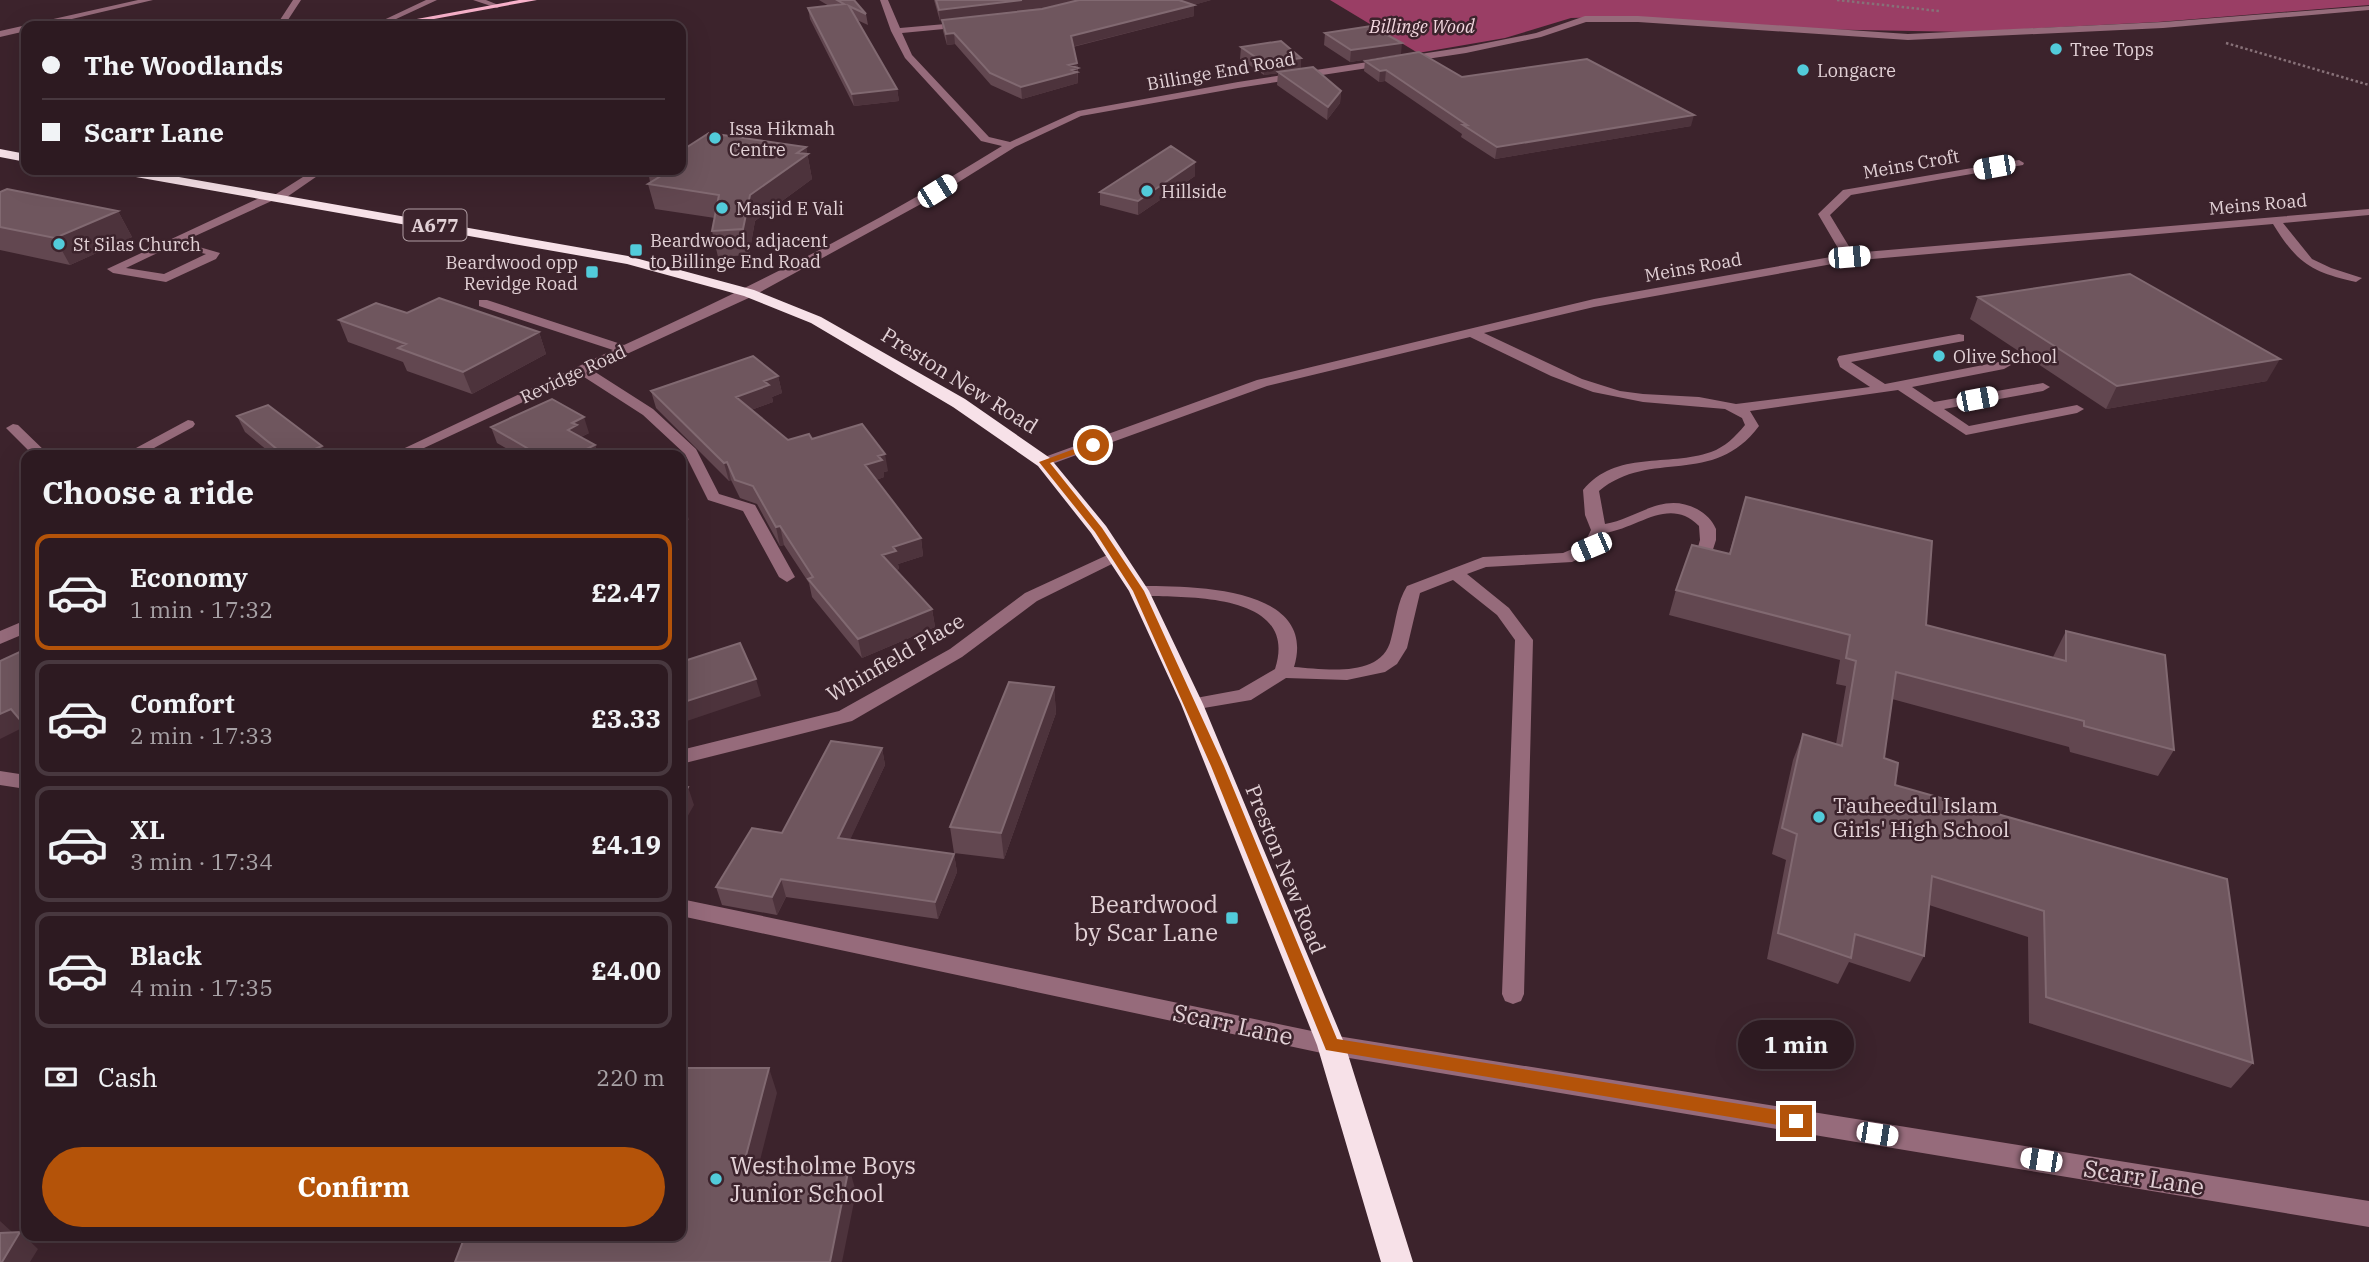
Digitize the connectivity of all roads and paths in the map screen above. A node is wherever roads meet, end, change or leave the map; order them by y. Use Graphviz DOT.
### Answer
graph roads {
  1 [pos="149,0"];
  2 [pos="298,0"];
  3 [pos="433,0"];
  4 [pos="477,0"];
  5 [pos="533,0"];
  6 [pos="884,0"];
  7 [pos="496,6"];
  8 [pos="2369,8"];
  9 [pos="55,21"];
  10 [pos="283,21"];
  11 [pos="386,21"];
  12 [pos="411,21"];
  13 [pos="981,22"];
  14 [pos="2176,24"];
  15 [pos="21,29"];
  16 [pos="895,31"];
  17 [pos="0,34"];
  18 [pos="2369,85"];
  19 [pos="1011,145"];
  20 [pos="0,153"];
  21 [pos="21,157"];
  22 [pos="2019,163"];
  23 [pos="148,175"];
  24 [pos="313,175"];
  25 [pos="276,197"];
  26 [pos="2369,212"];
  27 [pos="2276,220"];
  28 [pos="170,242"];
  29 [pos="1849,257"];
  30 [pos="2356,278"];
  31 [pos="749,293"];
  32 [pos="483,303"];
  33 [pos="1473,333"];
  34 [pos="1959,338"];
  35 [pos="625,350"];
  36 [pos="2004,365"];
  37 [pos="582,370"];
  38 [pos="1900,385"];
  39 [pos="2043,387"];
  40 [pos="1883,389"];
  41 [pos="1933,407"];
  42 [pos="1737,408"];
  43 [pos="2077,409"];
  44 [pos="188,424"];
  45 [pos="12,428"];
  46 [pos="36,450"];
  47 [pos="139,450"];
  48 [pos="413,450"];
  49 [pos="1044,462"];
  50 [pos="1599,530"];
  51 [pos="1116,556"];
  52 [pos="1702,561"];
  53 [pos="1455,573"];
  54 [pos="787,577"];
  55 [pos="1139,591"];
  56 [pos="21,628"];
  57 [pos="0,638"];
  58 [pos="1283,672"];
  59 [pos="1192,704"];
  60 [pos="686,756"];
  61 [pos="0,778"];
  62 [pos="21,781"];
  63 [pos="686,908"];
  64 [pos="1513,994"];
  65 [pos="1331,1045"];
  66 [pos="2369,1214"];
  67 [pos="1397,1262"];
  1 -- 9 [label="street"];
  2 -- 10 [label="street"];
  3 -- 11 [label="street"];
  4 -- 7 [label="street"];
  5 -- 7 [label="main road"];
  6 -- 16 [label="street"];
  7 -- 12 [label="main road"];
  8 -- 14 [label="street, Billinge End Road"];
  13 -- 16 [label="street"];
  14 -- 18 [label="path"];
  14 -- 19 [label="street, Billinge End Road"];
  15 -- 17 [label="street"];
  16 -- 19 [label="street"];
  19 -- 31 [label="street, Billinge End Road"];
  20 -- 21 [label="highway"];
  22 -- 29 [label="street, Meins Croft"];
  23 -- 25 [label="highway, Preston New Road / A677"];
  24 -- 25 [label="street"];
  25 -- 28 [label="street"];
  25 -- 31 [label="highway, Preston New Road / A677"];
  26 -- 27 [label="street, Meins Road"];
  27 -- 29 [label="street, Meins Road"];
  27 -- 30 [label="street"];
  28 -- 28 [label="street"];
  29 -- 33 [label="street, Meins Road"];
  31 -- 35 [label="street, Revidge Road"];
  31 -- 49 [label="highway, Preston New Road / A677"];
  32 -- 35 [label="street"];
  33 -- 42 [label="street"];
  33 -- 49 [label="street, Meins Road"];
  34 -- 40 [label="street"];
  35 -- 37 [label="street, Revidge Road"];
  36 -- 38 [label="street"];
  37 -- 48 [label="street, Revidge Road"];
  37 -- 54 [label="street"];
  38 -- 40 [label="street"];
  38 -- 41 [label="street"];
  39 -- 41 [label="street"];
  40 -- 42 [label="street"];
  41 -- 43 [label="street"];
  42 -- 50 [label="street"];
  44 -- 47 [label="street"];
  45 -- 46 [label="street"];
  49 -- 51 [label="highway, Preston New Road / A677"];
  50 -- 52 [label="street"];
  50 -- 53 [label="street"];
  51 -- 55 [label="highway, Preston New Road / A677"];
  51 -- 60 [label="street, Whinfield Place"];
  53 -- 58 [label="street"];
  53 -- 64 [label="street"];
  55 -- 58 [label="street"];
  55 -- 59 [label="highway, Preston New Road / A677"];
  56 -- 57 [label="street"];
  58 -- 59 [label="street"];
  59 -- 65 [label="highway, Preston New Road / A677"];
  61 -- 62 [label="street"];
  63 -- 65 [label="street, Scarr Lane"];
  65 -- 66 [label="street, Scarr Lane"];
  65 -- 67 [label="highway, Preston New Road / A677"];
}
